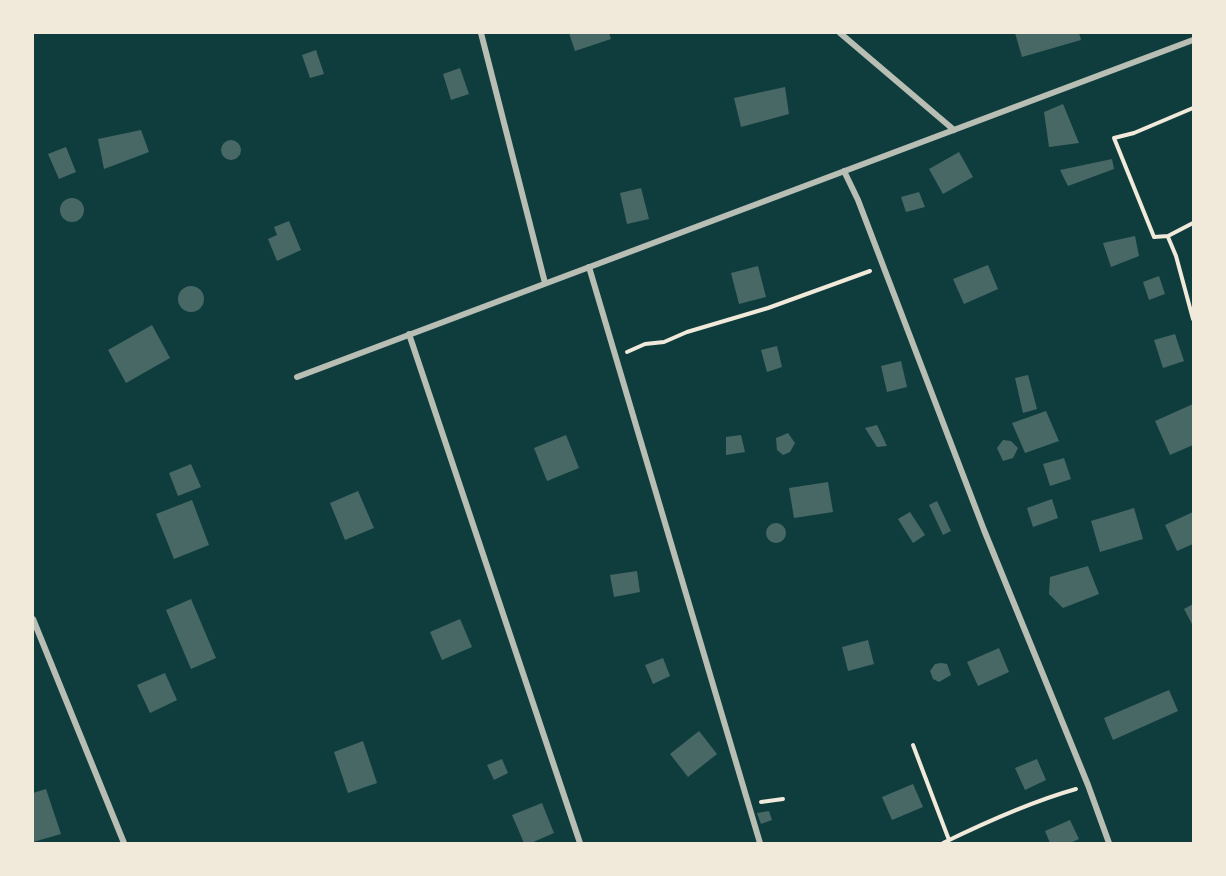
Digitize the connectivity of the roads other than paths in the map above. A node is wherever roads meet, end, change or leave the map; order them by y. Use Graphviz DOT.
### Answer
graph roads {
  1 [pos="481,33"];
  2 [pos="840,33"];
  3 [pos="1193,40"];
  4 [pos="954,130"];
  5 [pos="844,171"];
  6 [pos="589,267"];
  7 [pos="545,283"];
  8 [pos="409,334"];
  9 [pos="297,377"];
  10 [pos="33,619"];
  11 [pos="124,843"];
  12 [pos="580,843"];
  13 [pos="760,843"];
  14 [pos="1109,843"];
  1 -- 7 [label="street"];
  2 -- 4 [label="street"];
  3 -- 4 [label="street"];
  4 -- 5 [label="street"];
  5 -- 6 [label="street"];
  5 -- 14 [label="street"];
  6 -- 7 [label="street"];
  6 -- 13 [label="street"];
  7 -- 8 [label="street"];
  8 -- 9 [label="street"];
  8 -- 12 [label="street"];
  10 -- 11 [label="street"];
}
